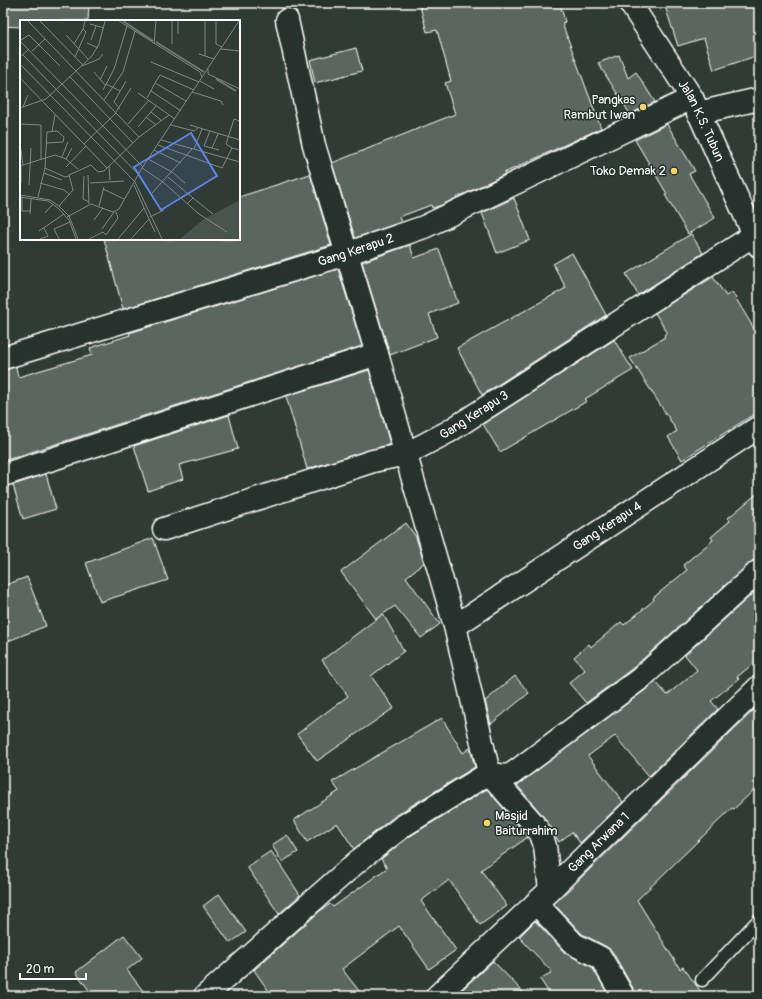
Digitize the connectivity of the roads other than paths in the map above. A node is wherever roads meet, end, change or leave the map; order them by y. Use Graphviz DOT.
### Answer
graph roads {
  1 [pos="630,3"];
  2 [pos="287,20"];
  3 [pos="759,99"];
  4 [pos="695,106"];
  5 [pos="757,240"];
  6 [pos="346,254"];
  7 [pos="377,354"];
  8 [pos="3,358"];
  9 [pos="759,427"];
  10 [pos="406,454"];
  11 [pos="3,475"];
  12 [pos="164,529"];
  13 [pos="759,571"];
  14 [pos="455,626"];
  15 [pos="759,687"];
  16 [pos="489,773"];
  17 [pos="543,897"];
  18 [pos="759,920"];
  19 [pos="702,980"];
  20 [pos="205,996"];
  21 [pos="437,996"];
  22 [pos="623,996"];
  1 -- 4 [label="street, Jalan K.S. Tubun"];
  2 -- 6 [label="street"];
  3 -- 4 [label="street, Gang Kerapu 2"];
  4 -- 5 [label="street, Jalan K.S. Tubun"];
  4 -- 6 [label="street, Gang Kerapu 2"];
  5 -- 10 [label="street, Gang Kerapu 3"];
  6 -- 7 [label="street"];
  6 -- 8 [label="street, Gang Kerapu 2"];
  7 -- 10 [label="street"];
  7 -- 11 [label="street"];
  9 -- 14 [label="street, Gang Kerapu 4"];
  10 -- 12 [label="street, Gang Kerapu 3"];
  10 -- 14 [label="street"];
  13 -- 16 [label="street"];
  14 -- 16 [label="street"];
  15 -- 17 [label="street, Gang Arwana 1"];
  16 -- 17 [label="street"];
  16 -- 20 [label="street"];
  17 -- 21 [label="street, Gang Arwana 1"];
  17 -- 22 [label="street"];
  18 -- 19 [label="lane"];
}
